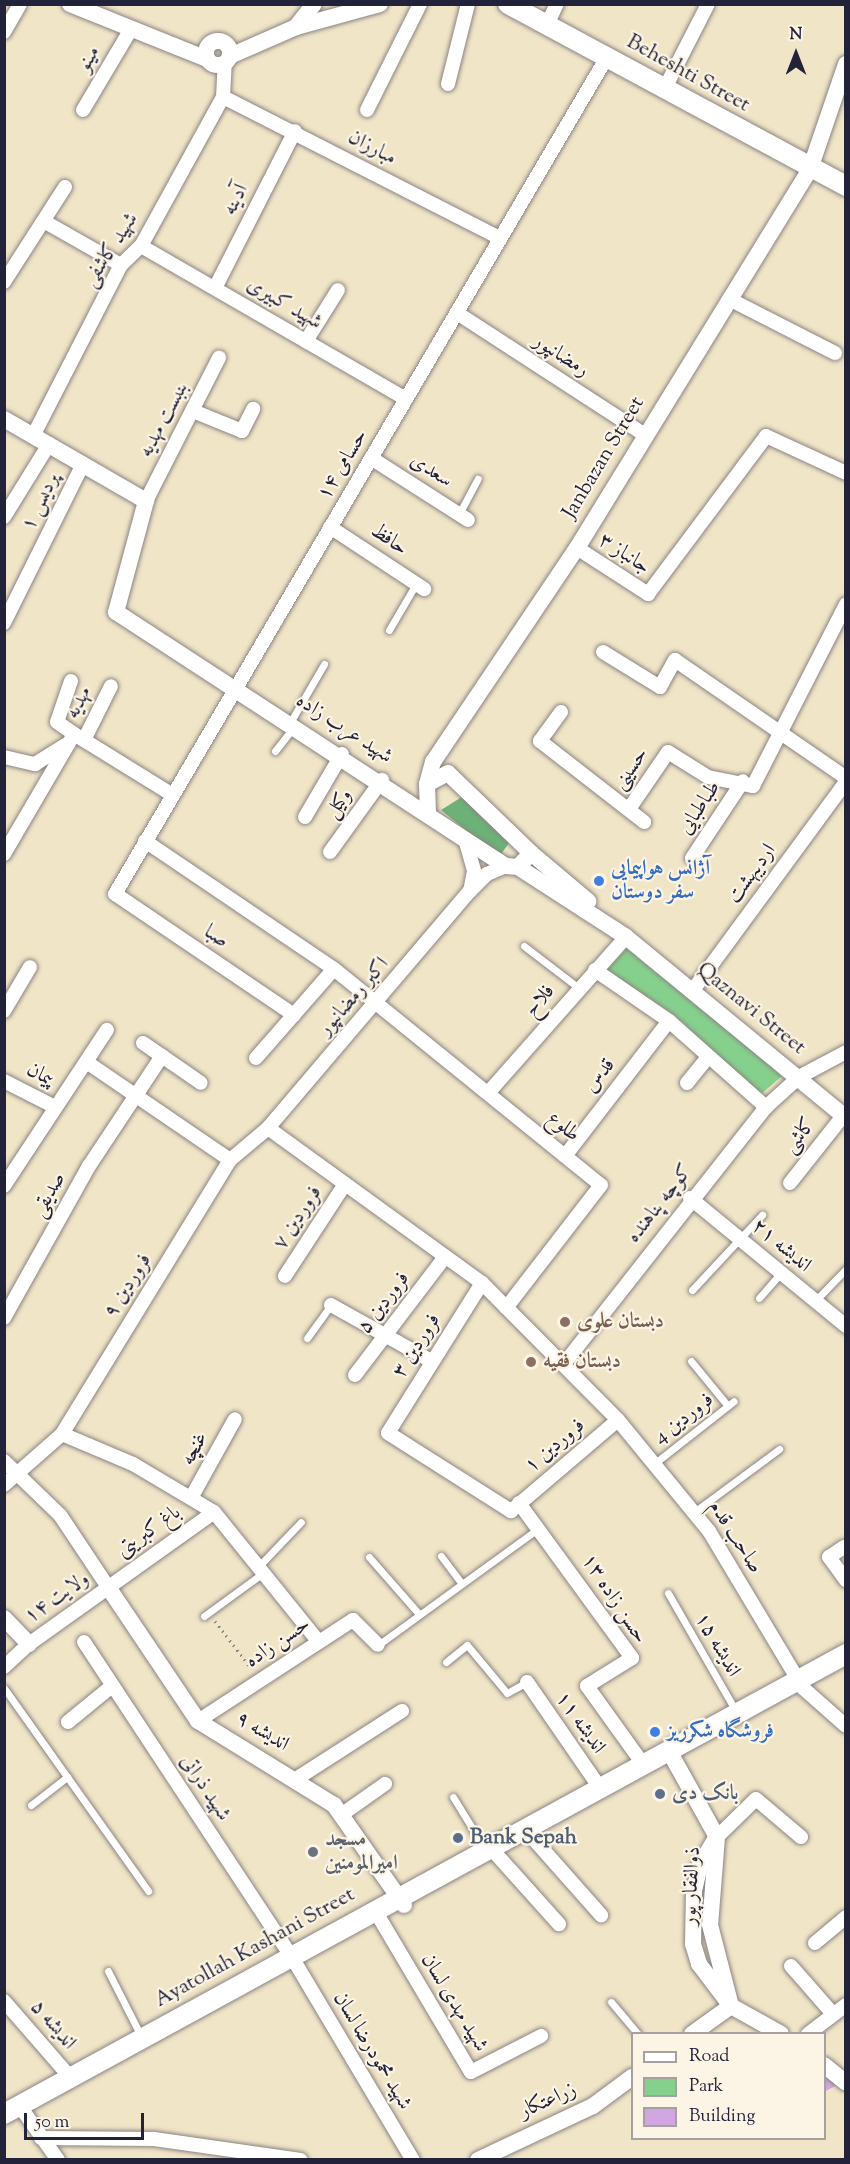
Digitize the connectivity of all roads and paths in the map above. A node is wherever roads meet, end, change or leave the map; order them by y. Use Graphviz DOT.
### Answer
graph roads {
  1 [pos="20,4"];
  2 [pos="69,4"];
  3 [pos="314,4"];
  4 [pos="420,4"];
  5 [pos="468,4"];
  6 [pos="508,4"];
  7 [pos="557,4"];
  8 [pos="708,4"];
  9 [pos="379,5"];
  10 [pos="547,25"];
  11 [pos="296,27"];
  12 [pos="131,29"];
  13 [pos="4,32"];
  14 [pos="222,54"];
  15 [pos="607,57"];
  16 [pos="846,64"];
  17 [pos="448,84"];
  18 [pos="665,88"];
  19 [pos="223,92"];
  20 [pos="83,110"];
  21 [pos="367,110"];
  22 [pos="295,131"];
  23 [pos="810,169"];
  24 [pos="846,186"];
  25 [pos="65,187"];
  26 [pos="47,223"];
  27 [pos="500,238"];
  28 [pos="141,246"];
  29 [pos="122,265"];
  30 [pos="4,282"];
  31 [pos="215,288"];
  32 [pos="338,290"];
  33 [pos="729,299"];
  34 [pos="457,313"];
  35 [pos="306,341"];
  36 [pos="836,353"];
  37 [pos="219,358"];
  38 [pos="406,399"];
  39 [pos="253,410"];
  40 [pos="193,411"];
  41 [pos="4,419"];
  42 [pos="643,434"];
  43 [pos="33,436"];
  44 [pos="49,444"];
  45 [pos="371,458"];
  46 [pos="83,464"];
  47 [pos="846,473"];
  48 [pos="478,479"];
  49 [pos="146,501"];
  50 [pos="4,517"];
  51 [pos="464,517"];
  52 [pos="330,527"];
  53 [pos="577,548"];
  54 [pos="420,587"];
  55 [pos="846,604"];
  56 [pos="4,623"];
  57 [pos="389,630"];
  58 [pos="603,652"];
  59 [pos="324,664"];
  60 [pos="71,681"];
  61 [pos="235,685"];
  62 [pos="111,686"];
  63 [pos="561,712"];
  64 [pos="294,723"];
  65 [pos="783,734"];
  66 [pos="75,739"];
  67 [pos="450,742"];
  68 [pos="275,751"];
  69 [pos="342,754"];
  70 [pos="4,757"];
  71 [pos="448,773"];
  72 [pos="382,780"];
  73 [pos="846,780"];
  74 [pos="743,781"];
  75 [pos="428,784"];
  76 [pos="171,794"];
  77 [pos="628,809"];
  78 [pos="428,811"];
  79 [pos="305,817"];
  80 [pos="644,822"];
  81 [pos="465,839"];
  82 [pos="145,841"];
  83 [pos="330,852"];
  84 [pos="531,853"];
  85 [pos="4,854"];
  86 [pos="692,858"];
  87 [pos="512,866"];
  88 [pos="470,891"];
  89 [pos="115,894"];
  90 [pos="626,937"];
  91 [pos="524,946"];
  92 [pos="30,967"];
  93 [pos="334,969"];
  94 [pos="595,970"];
  95 [pos="579,988"];
  96 [pos="693,990"];
  97 [pos="378,1001"];
  98 [pos="4,1011"];
  99 [pos="294,1015"];
  100 [pos="669,1021"];
  101 [pos="107,1030"];
  102 [pos="143,1043"];
  103 [pos="846,1052"];
  104 [pos="162,1056"];
  105 [pos="708,1057"];
  106 [pos="256,1058"];
  107 [pos="88,1063"];
  108 [pos="799,1077"];
  109 [pos="4,1081"];
  110 [pos="201,1083"];
  111 [pos="687,1083"];
  112 [pos="488,1093"];
  113 [pos="137,1096"];
  114 [pos="56,1107"];
  115 [pos="766,1107"];
  116 [pos="844,1117"];
  117 [pos="268,1128"];
  118 [pos="565,1156"];
  119 [pos="230,1160"];
  120 [pos="790,1183"];
  121 [pos="345,1184"];
  122 [pos="4,1186"];
  123 [pos="690,1198"];
  124 [pos="762,1215"];
  125 [pos="740,1239"];
  126 [pos="445,1257"];
  127 [pos="846,1269"];
  128 [pos="781,1273"];
  129 [pos="285,1276"];
  130 [pos="482,1283"];
  131 [pos="693,1290"];
  132 [pos="759,1298"];
  133 [pos="815,1301"];
  134 [pos="331,1305"];
  135 [pos="506,1308"];
  136 [pos="4,1318"];
  137 [pos="846,1326"];
  138 [pos="386,1335"];
  139 [pos="307,1338"];
  140 [pos="431,1361"];
  141 [pos="690,1361"];
  142 [pos="563,1365"];
  143 [pos="355,1376"];
  144 [pos="734,1401"];
  145 [pos="728,1406"];
  146 [pos="235,1419"];
  147 [pos="618,1420"];
  148 [pos="62,1434"];
  149 [pos="778,1449"];
  150 [pos="4,1461"];
  151 [pos="655,1463"];
  152 [pos="18,1471"];
  153 [pos="4,1485"];
  154 [pos="191,1498"];
  155 [pos="519,1503"];
  156 [pos="214,1512"];
  157 [pos="694,1512"];
  158 [pos="301,1522"];
  159 [pos="540,1527"];
  160 [pos="844,1547"];
  161 [pos="441,1556"];
  162 [pos="369,1557"];
  163 [pos="261,1570"];
  164 [pos="846,1580"];
  165 [pos="461,1583"];
  166 [pos="108,1587"];
  167 [pos="668,1593"];
  168 [pos="418,1613"];
  169 [pos="206,1614"];
  170 [pos="4,1618"];
  171 [pos="318,1641"];
  172 [pos="84,1642"];
  173 [pos="29,1644"];
  174 [pos="378,1645"];
  175 [pos="846,1654"];
  176 [pos="446,1662"];
  177 [pos="846,1665"];
  178 [pos="4,1667"];
  179 [pos="260,1680"];
  180 [pos="526,1682"];
  181 [pos="801,1684"];
  182 [pos="112,1686"];
  183 [pos="4,1688"];
  184 [pos="402,1711"];
  185 [pos="737,1713"];
  186 [pos="198,1721"];
  187 [pos="68,1722"];
  188 [pos="846,1726"];
  189 [pos="671,1754"];
  190 [pos="643,1764"];
  191 [pos="67,1777"];
  192 [pos="296,1779"];
  193 [pos="385,1784"];
  194 [pos="600,1788"];
  195 [pos="453,1797"];
  196 [pos="32,1805"];
  197 [pos="341,1815"];
  198 [pos="531,1836"];
  199 [pos="717,1837"];
  200 [pos="801,1837"];
  201 [pos="491,1852"];
  202 [pos="148,1891"];
  203 [pos="401,1901"];
  204 [pos="601,1915"];
  205 [pos="846,1917"];
  206 [pos="380,1919"];
  207 [pos="559,1923"];
  208 [pos="815,1943"];
  209 [pos="293,1960"];
  210 [pos="791,1966"];
  211 [pos="108,1971"];
  212 [pos="4,2001"];
  213 [pos="611,2002"];
  214 [pos="846,2005"];
  215 [pos="731,2006"];
  216 [pos="833,2014"];
  217 [pos="636,2032"];
  218 [pos="695,2032"];
  219 [pos="777,2032"];
  220 [pos="810,2032"];
  221 [pos="541,2036"];
  222 [pos="142,2037"];
  223 [pos="826,2066"];
  224 [pos="70,2077"];
  225 [pos="631,2078"];
  226 [pos="846,2083"];
  227 [pos="14,2113"];
  228 [pos="4,2123"];
  229 [pos="41,2138"];
  230 [pos="58,2160"];
  231 [pos="301,2160"];
  232 [pos="413,2160"];
  233 [pos="478,2160"];
  1 -- 13 [label="street"];
  2 -- 12 [label="street"];
  3 -- 11 [label="street"];
  4 -- 21 [label="street"];
  5 -- 17 [label="street"];
  6 -- 10 [label="main road, Beheshti Street"];
  7 -- 10 [label="street"];
  8 -- 18 [label="street"];
  9 -- 11 [label="street"];
  10 -- 15 [label="main road, Beheshti Street"];
  11 -- 14 [label="street"];
  12 -- 14 [label="street"];
  12 -- 20 [label="street, مینو"];
  14 -- 19 [label="street"];
  15 -- 18 [label="main road, Beheshti Street"];
  15 -- 27 [label="street, حسامی ۱۴"];
  16 -- 23 [label="street, Janbazan Street"];
  18 -- 23 [label="main road, Beheshti Street"];
  19 -- 22 [label="street, مبارزان"];
  19 -- 28 [label="street, شهید کاشفی"];
  22 -- 27 [label="street, مبارزان"];
  22 -- 31 [label="street, آدینه"];
  23 -- 24 [label="main road, Beheshti Street"];
  23 -- 33 [label="street, Janbazan Street"];
  25 -- 26 [label="street"];
  26 -- 29 [label="street"];
  26 -- 30 [label="street"];
  27 -- 34 [label="street, حسامی ۱۴"];
  28 -- 29 [label="street, شهید کاشفی"];
  28 -- 31 [label="street, شهید کبیری"];
  29 -- 43 [label="street, شهید کاشفی"];
  31 -- 35 [label="street, شهید کبیری"];
  32 -- 35 [label="street"];
  33 -- 36 [label="street"];
  33 -- 42 [label="street, Janbazan Street"];
  34 -- 38 [label="street, حسامی ۱۴"];
  34 -- 42 [label="street, رمضانپور"];
  35 -- 38 [label="street, شهید کبیری"];
  37 -- 40 [label="street, بنبست مهدیه"];
  38 -- 45 [label="street, حسامی ۱۴"];
  39 -- 40 [label="street"];
  40 -- 49 [label="street, بنبست مهدیه"];
  41 -- 43 [label="street"];
  42 -- 53 [label="street, Janbazan Street"];
  43 -- 44 [label="street"];
  44 -- 46 [label="street"];
  44 -- 50 [label="street"];
  45 -- 51 [label="street, سعدی"];
  45 -- 52 [label="street, حسامی ۱۴"];
  46 -- 49 [label="street"];
  46 -- 56 [label="street, پردیس ۱"];
  47 -- 53 [label="street, جانباز ۳"];
  48 -- 51 [label="lane"];
  49 -- 61 [label="street, شهید عرب زاده"];
  52 -- 54 [label="street, حافظ"];
  52 -- 61 [label="street, حسامی ۱۴"];
  53 -- 67 [label="street, Janbazan Street"];
  54 -- 57 [label="lane"];
  55 -- 65 [label="street"];
  58 -- 65 [label="street"];
  59 -- 64 [label="lane"];
  60 -- 66 [label="street"];
  61 -- 64 [label="street, شهید عرب زاده"];
  61 -- 76 [label="street, حسامی ۱۴"];
  62 -- 66 [label="street, مهدیه"];
  63 -- 77 [label="street"];
  64 -- 68 [label="lane"];
  64 -- 69 [label="street, شهید عرب زاده"];
  65 -- 73 [label="street"];
  65 -- 74 [label="street"];
  66 -- 70 [label="street"];
  66 -- 76 [label="street"];
  66 -- 85 [label="street, مهدیه"];
  67 -- 71 [label="street, Janbazan Street"];
  67 -- 75 [label="street"];
  69 -- 72 [label="street, شهید عرب زاده"];
  69 -- 79 [label="street"];
  71 -- 75 [label="street"];
  71 -- 84 [label="street"];
  72 -- 78 [label="street, شهید عرب زاده"];
  72 -- 83 [label="street, وکیل"];
  73 -- 96 [label="street, اردیبهشت"];
  74 -- 77 [label="street, حسینی"];
  74 -- 86 [label="street, طباطبایی"];
  75 -- 78 [label="street"];
  76 -- 82 [label="street, حسامی ۱۴"];
  77 -- 80 [label="street"];
  78 -- 81 [label="street, شهید عرب زاده"];
  81 -- 87 [label="street, شهید عرب زاده"];
  81 -- 88 [label="street"];
  82 -- 89 [label="street, حسامی ۱۴"];
  82 -- 93 [label="street"];
  84 -- 87 [label="street"];
  84 -- 90 [label="street"];
  87 -- 88 [label="street, اکبر رمضانپور"];
  87 -- 90 [label="street, شهید عرب زاده"];
  88 -- 97 [label="street, اکبر رمضانپور"];
  89 -- 99 [label="street, صبا"];
  90 -- 94 [label="street, فلاح"];
  90 -- 96 [label="street, Qaznavi Street"];
  91 -- 95 [label="lane"];
  92 -- 98 [label="street"];
  93 -- 97 [label="street, طلوع"];
  93 -- 99 [label="street"];
  94 -- 95 [label="street, فلاح"];
  94 -- 100 [label="street"];
  95 -- 112 [label="street, فلاح"];
  96 -- 108 [label="street, Qaznavi Street"];
  97 -- 112 [label="street, طلوع"];
  97 -- 117 [label="street, اکبر رمضانپور"];
  99 -- 106 [label="street"];
  100 -- 105 [label="street"];
  100 -- 118 [label="street, قدس"];
  101 -- 107 [label="street"];
  102 -- 104 [label="street"];
  103 -- 108 [label="street, کوچه پناهنده"];
  104 -- 110 [label="street"];
  104 -- 113 [label="street"];
  105 -- 111 [label="street"];
  105 -- 115 [label="street"];
  107 -- 113 [label="street"];
  107 -- 114 [label="street"];
  108 -- 115 [label="street, کوچه پناهنده"];
  108 -- 116 [label="street, Qaznavi Street"];
  109 -- 114 [label="street, پیمان"];
  112 -- 118 [label="street, طلوع"];
  113 -- 119 [label="street"];
  113 -- 136 [label="street, صدیقی"];
  114 -- 122 [label="street"];
  115 -- 123 [label="street, کوچه پناهنده"];
  116 -- 120 [label="street, کاشی"];
  117 -- 119 [label="street, اکبر رمضانپور"];
  117 -- 121 [label="street, صاحب قدم"];
  118 -- 135 [label="street, طلوع"];
  119 -- 148 [label="street, فروردین ۹"];
  121 -- 126 [label="street, صاحب قدم"];
  121 -- 129 [label="street, فروردین ۷"];
  123 -- 125 [label="street, اندیشه ۲۱"];
  123 -- 142 [label="street, کوچه پناهنده"];
  124 -- 125 [label="lane"];
  125 -- 128 [label="street, اندیشه ۲۱"];
  125 -- 131 [label="lane"];
  126 -- 130 [label="street, صاحب قدم"];
  126 -- 138 [label="street, فروردین ۵"];
  127 -- 133 [label="lane"];
  128 -- 132 [label="lane"];
  128 -- 133 [label="street, اندیشه ۲۱"];
  130 -- 135 [label="street, صاحب قدم"];
  130 -- 140 [label="street, فروردین ۳"];
  133 -- 137 [label="street, اندیشه ۲۱"];
  134 -- 138 [label="street"];
  134 -- 139 [label="lane"];
  135 -- 142 [label="street, صاحب قدم"];
  138 -- 140 [label="street"];
  138 -- 143 [label="street, فروردین ۵"];
  140 -- 155 [label="street, فروردین ۳"];
  141 -- 145 [label="lane"];
  142 -- 147 [label="street, صاحب قدم"];
  144 -- 145 [label="lane, فروردین 4"];
  145 -- 151 [label="lane, فروردین 4"];
  146 -- 154 [label="street, غنچه"];
  147 -- 151 [label="street, صاحب قدم"];
  147 -- 155 [label="street, فروردین ۱"];
  148 -- 152 [label="street, فروردین ۹"];
  148 -- 154 [label="street"];
  149 -- 157 [label="lane"];
  150 -- 152 [label="street"];
  151 -- 157 [label="street, صاحب قدم"];
  152 -- 153 [label="street, فروردین ۹"];
  152 -- 166 [label="street"];
  154 -- 156 [label="street"];
  155 -- 159 [label="street, حسن زاده ۱۳"];
  156 -- 163 [label="street"];
  156 -- 166 [label="street, باغ کبریتی"];
  157 -- 181 [label="street, صاحب قدم"];
  158 -- 163 [label="lane"];
  159 -- 165 [label="lane"];
  159 -- 190 [label="street, حسن زاده ۱۳"];
  160 -- 164 [label="street"];
  161 -- 165 [label="lane"];
  162 -- 168 [label="lane"];
  163 -- 169 [label="lane"];
  163 -- 171 [label="street"];
  165 -- 168 [label="lane"];
  166 -- 173 [label="street, ولایت ۱۴"];
  166 -- 186 [label="street, اندیشه ۹"];
  167 -- 185 [label="lane, اندیشه ۱۵"];
  168 -- 174 [label="lane"];
  169 -- 179 [label="path"];
  170 -- 173 [label="street"];
  171 -- 174 [label="street, حسن زاده"];
  171 -- 179 [label="street, حسن زاده"];
  172 -- 182 [label="street, شهید ذراتی"];
  173 -- 178 [label="street, ولایت ۱۴"];
  175 -- 181 [label="main road, Ayatollah Kashani Street"];
  176 -- 180 [label="lane"];
  177 -- 181 [label="main road, Ayatollah Kashani Street"];
  179 -- 186 [label="street, حسن زاده"];
  180 -- 194 [label="street, اندیشه ۱۱"];
  181 -- 185 [label="main road, Ayatollah Kashani Street"];
  181 -- 188 [label="street, صاحب قدم"];
  181 -- 189 [label="main road, Ayatollah Kashani Street"];
  182 -- 187 [label="street"];
  182 -- 209 [label="street, شهید ذراتی"];
  183 -- 191 [label="lane"];
  184 -- 192 [label="street"];
  185 -- 189 [label="main road, Ayatollah Kashani Street"];
  186 -- 192 [label="street, اندیشه ۹"];
  189 -- 190 [label="main road, Ayatollah Kashani Street"];
  189 -- 198 [label="main road, Ayatollah Kashani Street"];
  189 -- 199 [label="street, ذوالفقار پور"];
  190 -- 194 [label="main road, Ayatollah Kashani Street"];
  191 -- 196 [label="lane"];
  191 -- 202 [label="lane"];
  192 -- 197 [label="street, اندیشه ۹"];
  193 -- 197 [label="street"];
  194 -- 201 [label="main road, Ayatollah Kashani Street"];
  195 -- 201 [label="lane"];
  197 -- 203 [label="street, اندیشه ۹"];
  198 -- 201 [label="main road, Ayatollah Kashani Street"];
  198 -- 204 [label="street"];
  199 -- 200 [label="street"];
  199 -- 215 [label="street, ذوالفقار پور"];
  201 -- 203 [label="main road, Ayatollah Kashani Street"];
  201 -- 207 [label="street"];
  203 -- 206 [label="main road, Ayatollah Kashani Street"];
  203 -- 209 [label="main road, Ayatollah Kashani Street"];
  205 -- 208 [label="street"];
  206 -- 209 [label="main road, Ayatollah Kashani Street"];
  206 -- 221 [label="street, شهید مهدی لسان"];
  209 -- 222 [label="main road, Ayatollah Kashani Street"];
  209 -- 227 [label="main road, Ayatollah Kashani Street"];
  209 -- 232 [label="street, شهید محمودرضا لسان"];
  210 -- 216 [label="street"];
  211 -- 222 [label="lane"];
  212 -- 224 [label="street, اندیشه ۵"];
  213 -- 217 [label="lane"];
  214 -- 216 [label="street"];
  215 -- 218 [label="street"];
  215 -- 219 [label="street, ذوالفقار پور"];
  216 -- 220 [label="street"];
  222 -- 224 [label="main road, Ayatollah Kashani Street"];
  223 -- 226 [label="street"];
  224 -- 227 [label="main road, Ayatollah Kashani Street"];
  225 -- 233 [label="street, زراعتکار"];
  227 -- 228 [label="main road, Ayatollah Kashani Street"];
  227 -- 229 [label="street"];
  229 -- 230 [label="street"];
  229 -- 231 [label="street"];
}
